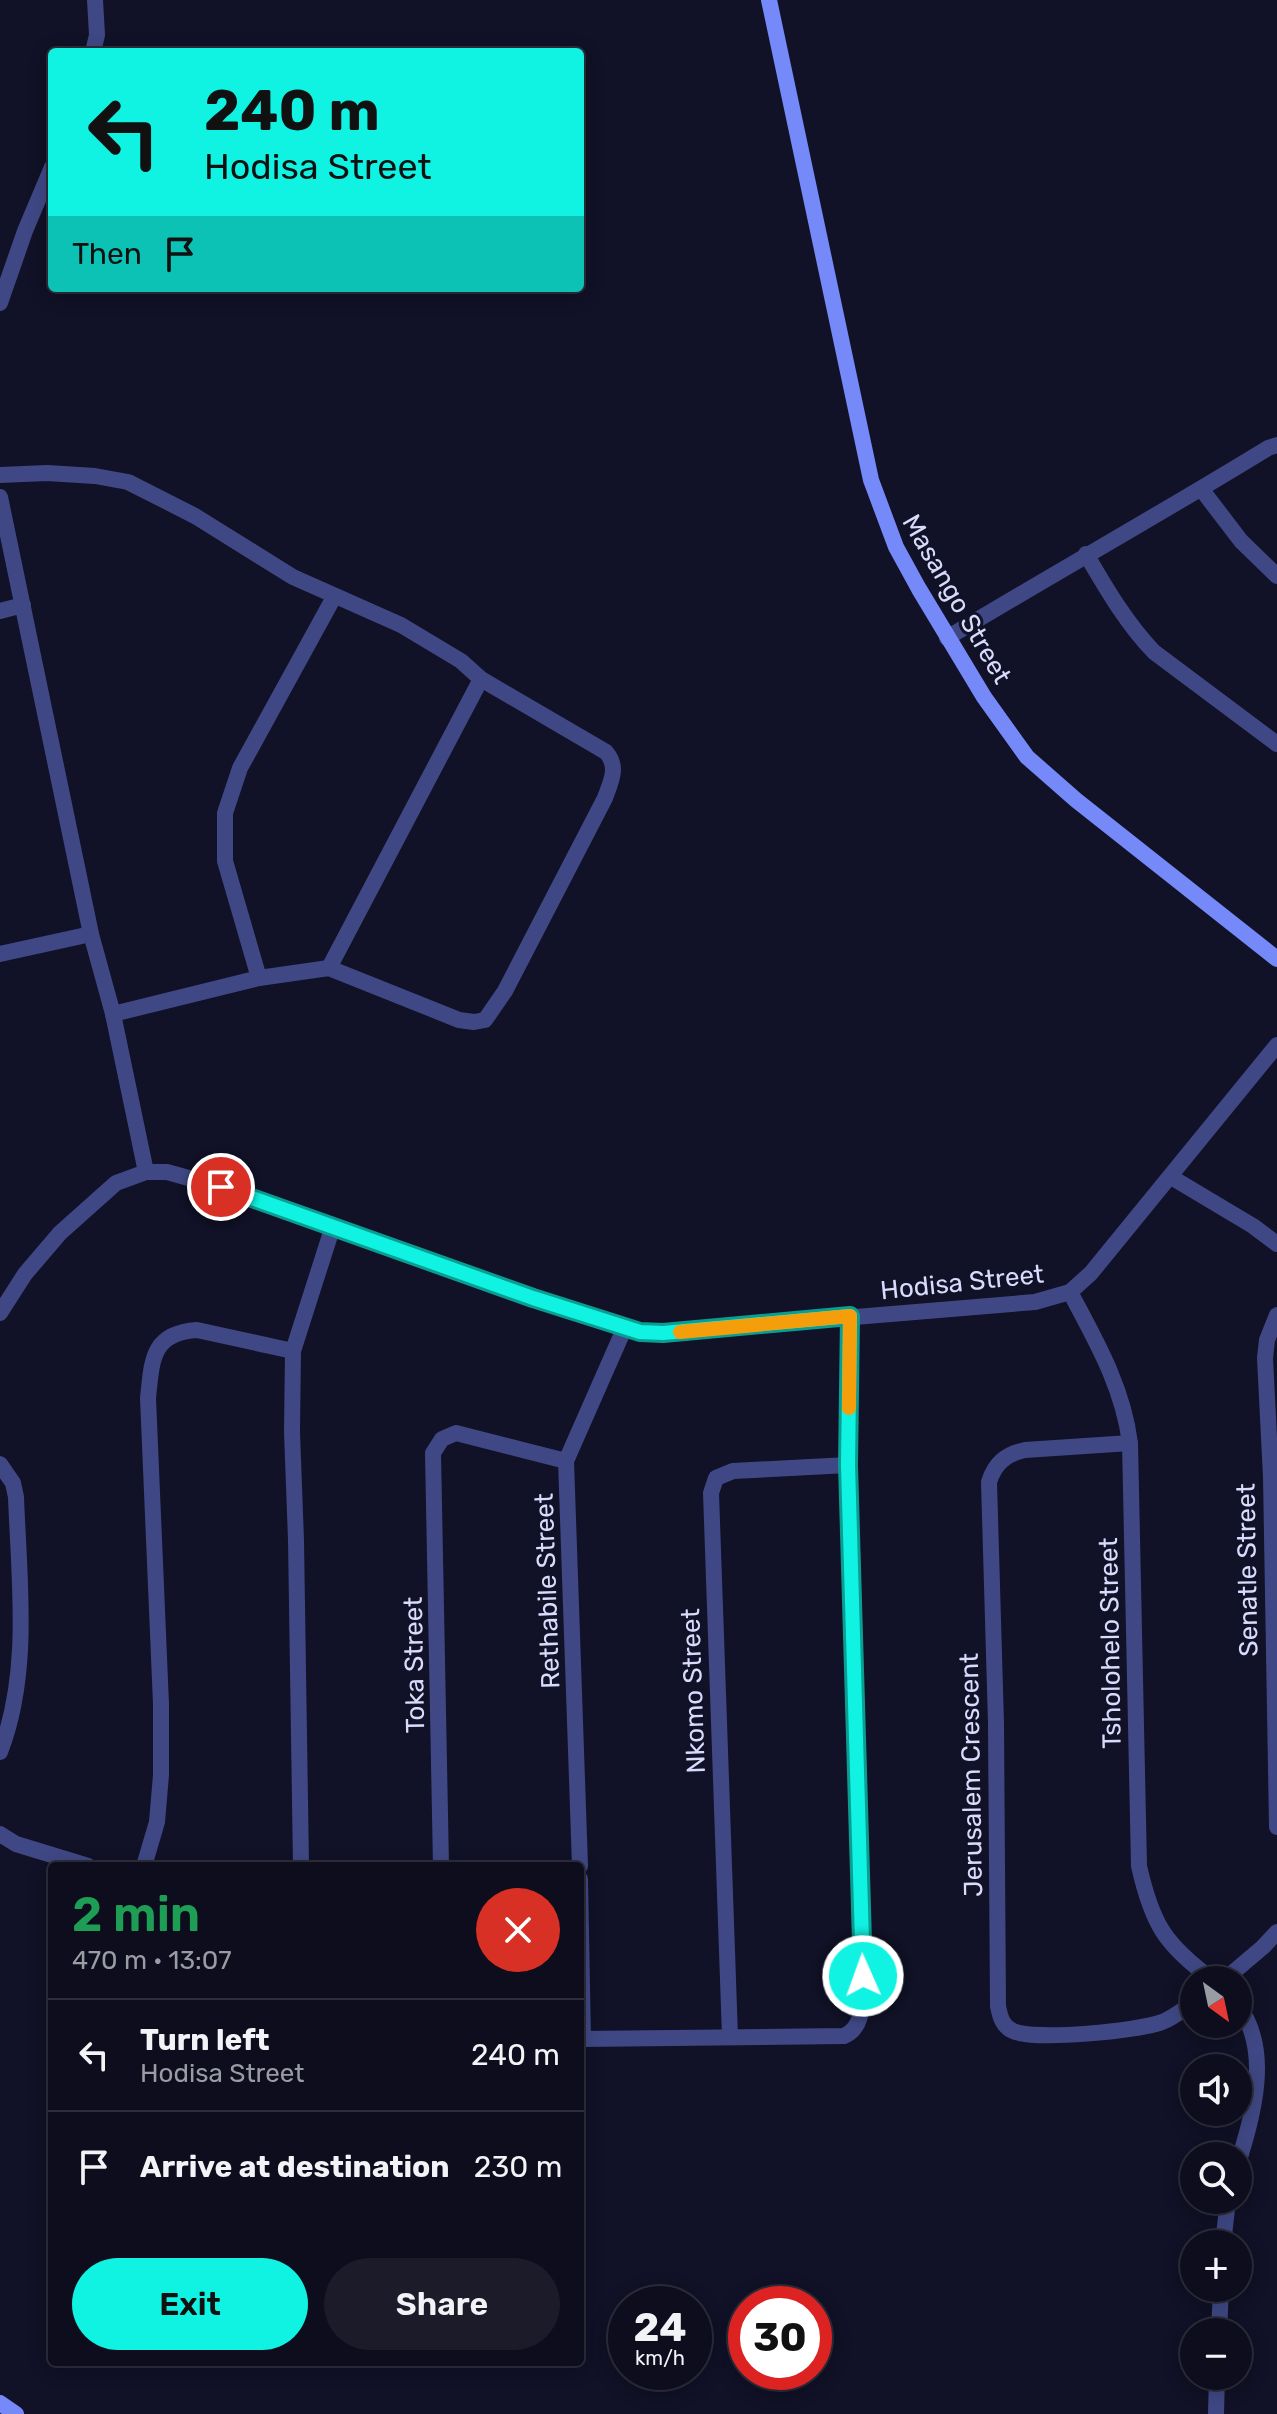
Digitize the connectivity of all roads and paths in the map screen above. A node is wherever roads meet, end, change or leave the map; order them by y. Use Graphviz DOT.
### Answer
graph roads {
  1 [pos="95,0"];
  2 [pos="769,0"];
  3 [pos="94,48"];
  4 [pos="48,176"];
  5 [pos="0,303"];
  6 [pos="1277,445"];
  7 [pos="0,475"];
  8 [pos="1202,490"];
  9 [pos="0,497"];
  10 [pos="1086,554"];
  11 [pos="1277,576"];
  12 [pos="334,597"];
  13 [pos="23,605"];
  14 [pos="0,611"];
  15 [pos="947,638"];
  16 [pos="481,679"];
  17 [pos="1277,744"];
  18 [pos="91,934"];
  19 [pos="0,954"];
  20 [pos="1277,959"];
  21 [pos="329,968"];
  22 [pos="259,978"];
  23 [pos="113,1014"];
  24 [pos="1277,1045"];
  25 [pos="146,1172"];
  26 [pos="1171,1177"];
  27 [pos="333,1226"];
  28 [pos="1277,1244"];
  29 [pos="1070,1292"];
  30 [pos="0,1313"];
  31 [pos="1277,1315"];
  32 [pos="850,1316"];
  33 [pos="625,1327"];
  34 [pos="293,1351"];
  35 [pos="1130,1443"];
  36 [pos="566,1461"];
  37 [pos="0,1464"];
  38 [pos="848,1465"];
  39 [pos="0,1752"];
  40 [pos="1277,1827"];
  41 [pos="0,1834"];
  42 [pos="74,1862"];
  43 [pos="145,1862"];
  44 [pos="301,1862"];
  45 [pos="441,1862"];
  46 [pos="580,1862"];
  47 [pos="1277,1932"];
  48 [pos="1193,1966"];
  49 [pos="1241,1966"];
  50 [pos="1180,2011"];
  51 [pos="1252,2032"];
  52 [pos="730,2037"];
  53 [pos="584,2039"];
  54 [pos="1244,2142"];
  55 [pos="1217,2390"];
  56 [pos="0,2403"];
  57 [pos="16,2414"];
  58 [pos="1216,2414"];
  1 -- 3 [label="street"];
  2 -- 15 [label="street, Masango Street"];
  4 -- 5 [label="street"];
  6 -- 8 [label="street"];
  7 -- 12 [label="street"];
  8 -- 10 [label="street"];
  8 -- 11 [label="street"];
  9 -- 13 [label="street"];
  10 -- 15 [label="street"];
  10 -- 17 [label="street"];
  12 -- 16 [label="street"];
  12 -- 22 [label="street"];
  13 -- 14 [label="street"];
  13 -- 18 [label="street"];
  15 -- 20 [label="street, Masango Street"];
  16 -- 21 [label="street"];
  16 -- 21 [label="street"];
  18 -- 19 [label="street"];
  18 -- 23 [label="street"];
  21 -- 22 [label="street"];
  22 -- 23 [label="street"];
  23 -- 25 [label="street"];
  24 -- 26 [label="street, Hodisa Street"];
  25 -- 27 [label="street, Hodisa Street"];
  25 -- 30 [label="street"];
  26 -- 28 [label="street"];
  26 -- 29 [label="street, Hodisa Street"];
  27 -- 33 [label="street, Hodisa Street"];
  27 -- 34 [label="street"];
  29 -- 32 [label="street, Hodisa Street"];
  29 -- 35 [label="street, Tsholohelo Street"];
  31 -- 40 [label="street, Senatle Street"];
  32 -- 33 [label="street, Hodisa Street"];
  32 -- 38 [label="street"];
  33 -- 36 [label="street, Rethabile Street"];
  34 -- 43 [label="street"];
  34 -- 44 [label="street"];
  35 -- 48 [label="street, Tsholohelo Street"];
  35 -- 50 [label="street, Jerusalem Crescent"];
  36 -- 45 [label="street, Toka Street"];
  36 -- 46 [label="street, Rethabile Street"];
  37 -- 39 [label="street"];
  38 -- 52 [label="street"];
  38 -- 52 [label="street, Nkomo Street"];
  41 -- 42 [label="street"];
  47 -- 49 [label="street"];
  51 -- 54 [label="street"];
  52 -- 53 [label="street"];
  55 -- 58 [label="street"];
  56 -- 57 [label="street"];
}
